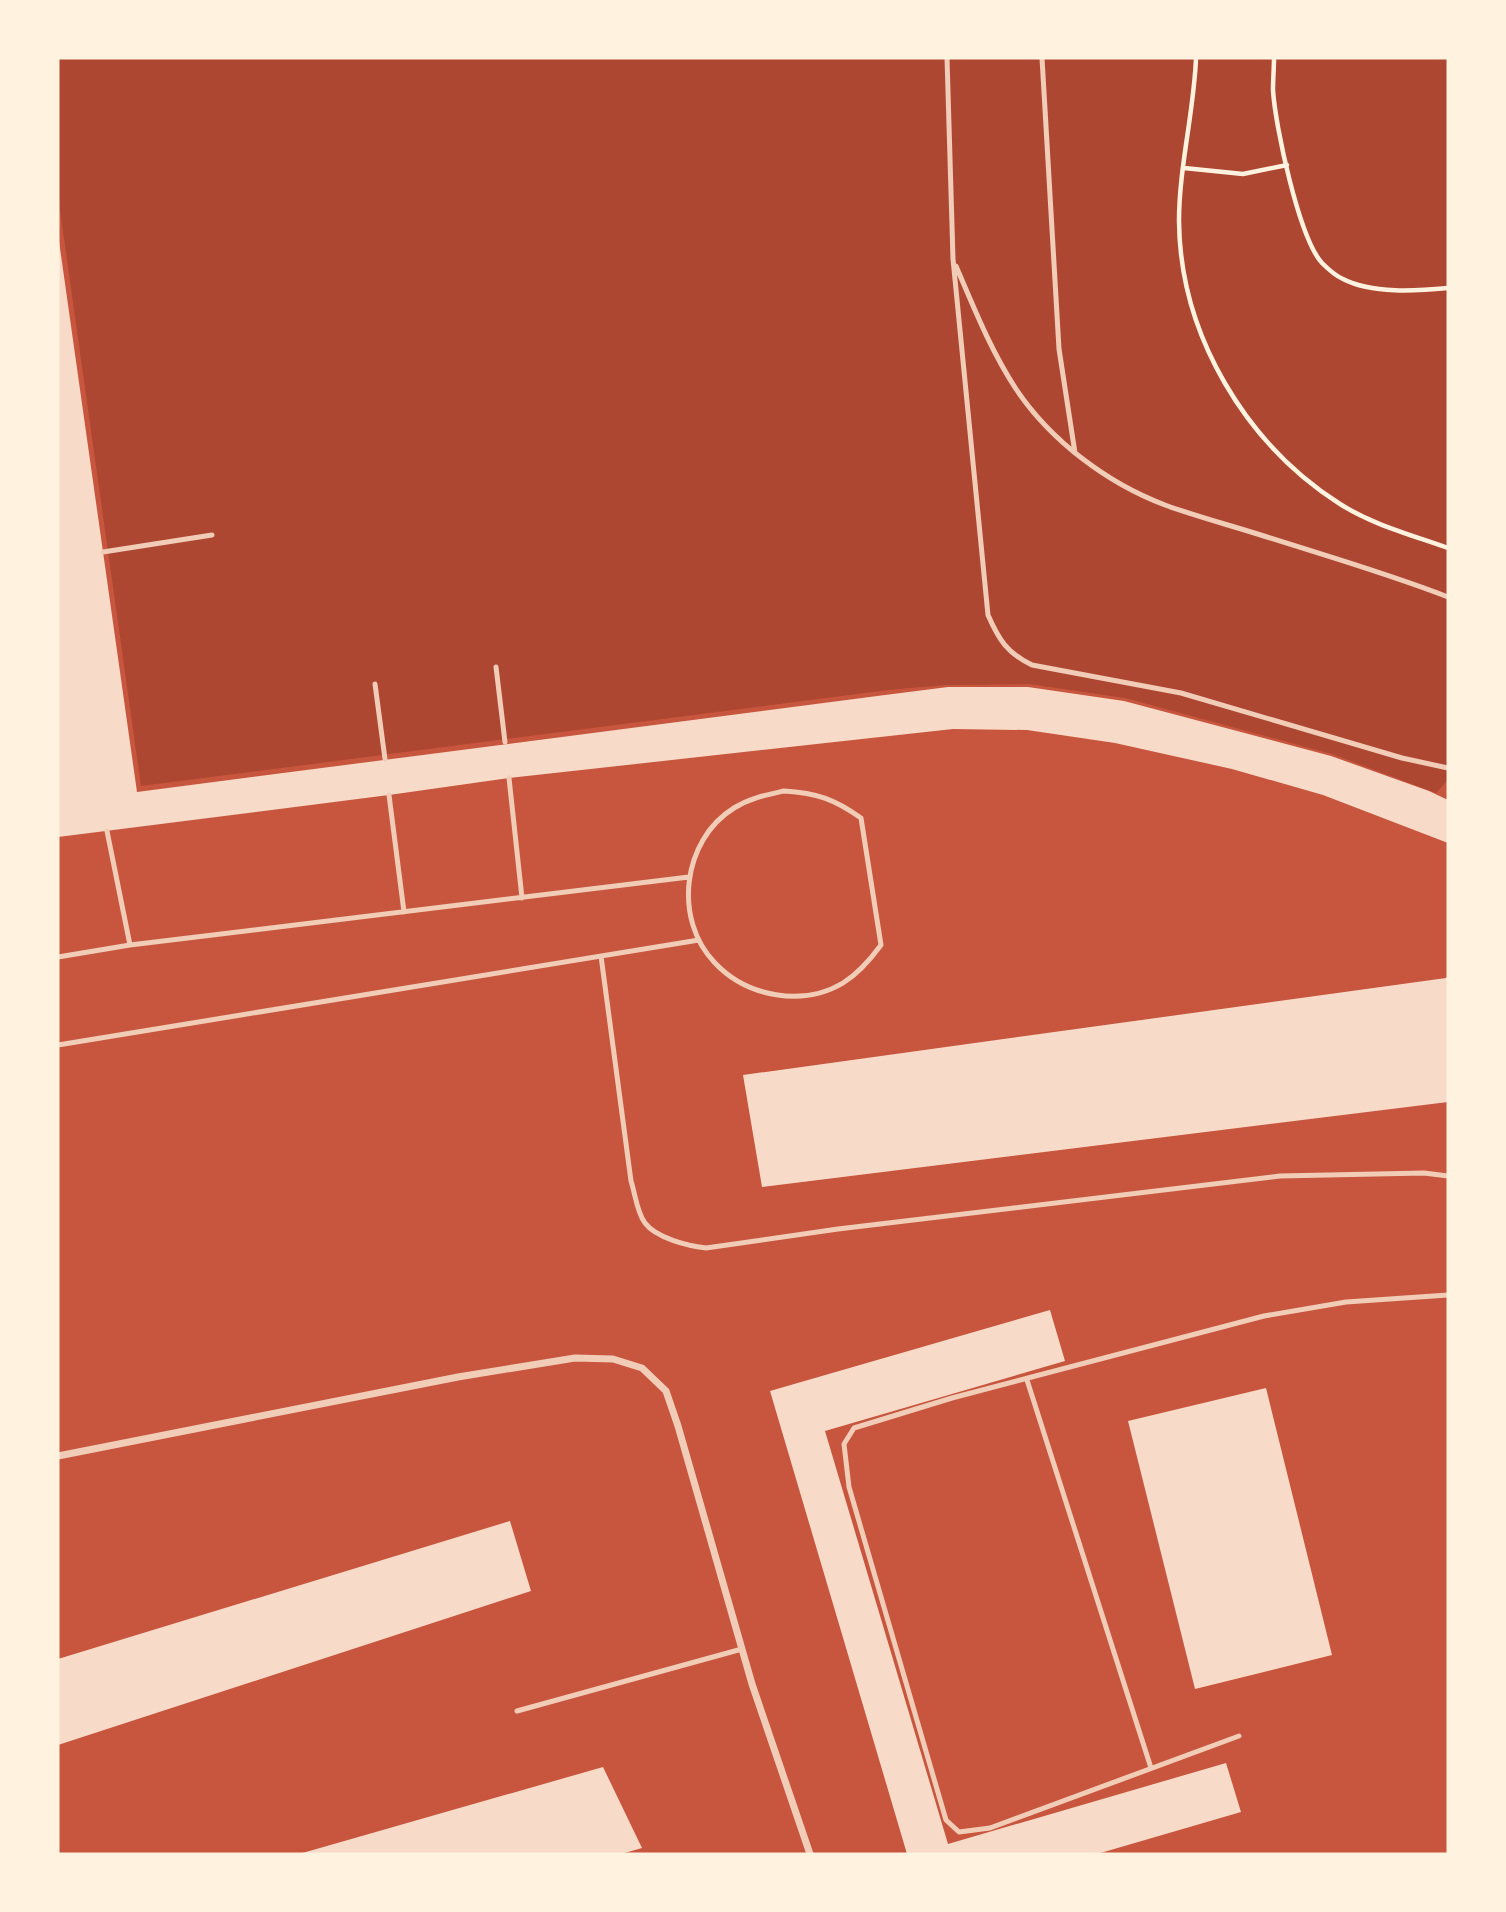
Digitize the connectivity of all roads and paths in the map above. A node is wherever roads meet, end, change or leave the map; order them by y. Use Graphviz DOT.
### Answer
graph roads {
  1 [pos="947,58"];
  2 [pos="1042,58"];
  3 [pos="1196,58"];
  4 [pos="1274,58"];
  5 [pos="1287,165"];
  6 [pos="1184,168"];
  7 [pos="953,259"];
  8 [pos="1448,288"];
  9 [pos="1075,453"];
  10 [pos="212,535"];
  11 [pos="1448,548"];
  12 [pos="103,552"];
  13 [pos="1448,597"];
  14 [pos="496,667"];
  15 [pos="375,684"];
  16 [pos="505,742"];
  17 [pos="385,759"];
  18 [pos="1448,768"];
  19 [pos="509,778"];
  20 [pos="389,796"];
  21 [pos="107,831"];
  22 [pos="689,877"];
  23 [pos="522,898"];
  24 [pos="404,912"];
  25 [pos="699,940"];
  26 [pos="130,945"];
  27 [pos="601,956"];
  28 [pos="58,957"];
  29 [pos="58,1045"];
  30 [pos="1448,1175"];
  31 [pos="1448,1295"];
  32 [pos="1027,1380"];
  33 [pos="58,1456"];
  34 [pos="742,1649"];
  35 [pos="517,1711"];
  36 [pos="1239,1736"];
  37 [pos="1151,1768"];
  38 [pos="810,1854"];
  1 -- 7 [label="lane"];
  2 -- 9 [label="lane"];
  3 -- 6 [label="path"];
  4 -- 5 [label="path"];
  5 -- 6 [label="path"];
  5 -- 8 [label="path"];
  6 -- 11 [label="path"];
  7 -- 9 [label="lane"];
  7 -- 18 [label="lane"];
  9 -- 13 [label="lane"];
  10 -- 12 [label="lane"];
  14 -- 16 [label="lane"];
  15 -- 17 [label="lane"];
  19 -- 23 [label="lane"];
  20 -- 24 [label="lane"];
  21 -- 26 [label="lane"];
  22 -- 23 [label="lane"];
  22 -- 25 [label="lane"];
  22 -- 25 [label="lane"];
  23 -- 24 [label="lane"];
  24 -- 26 [label="lane"];
  25 -- 27 [label="lane"];
  26 -- 28 [label="lane"];
  27 -- 29 [label="lane"];
  27 -- 30 [label="lane"];
  31 -- 32 [label="lane"];
  32 -- 37 [label="lane"];
  32 -- 37 [label="lane"];
  33 -- 34 [label="street"];
  34 -- 35 [label="lane"];
  34 -- 38 [label="street"];
  36 -- 37 [label="lane"];
}
